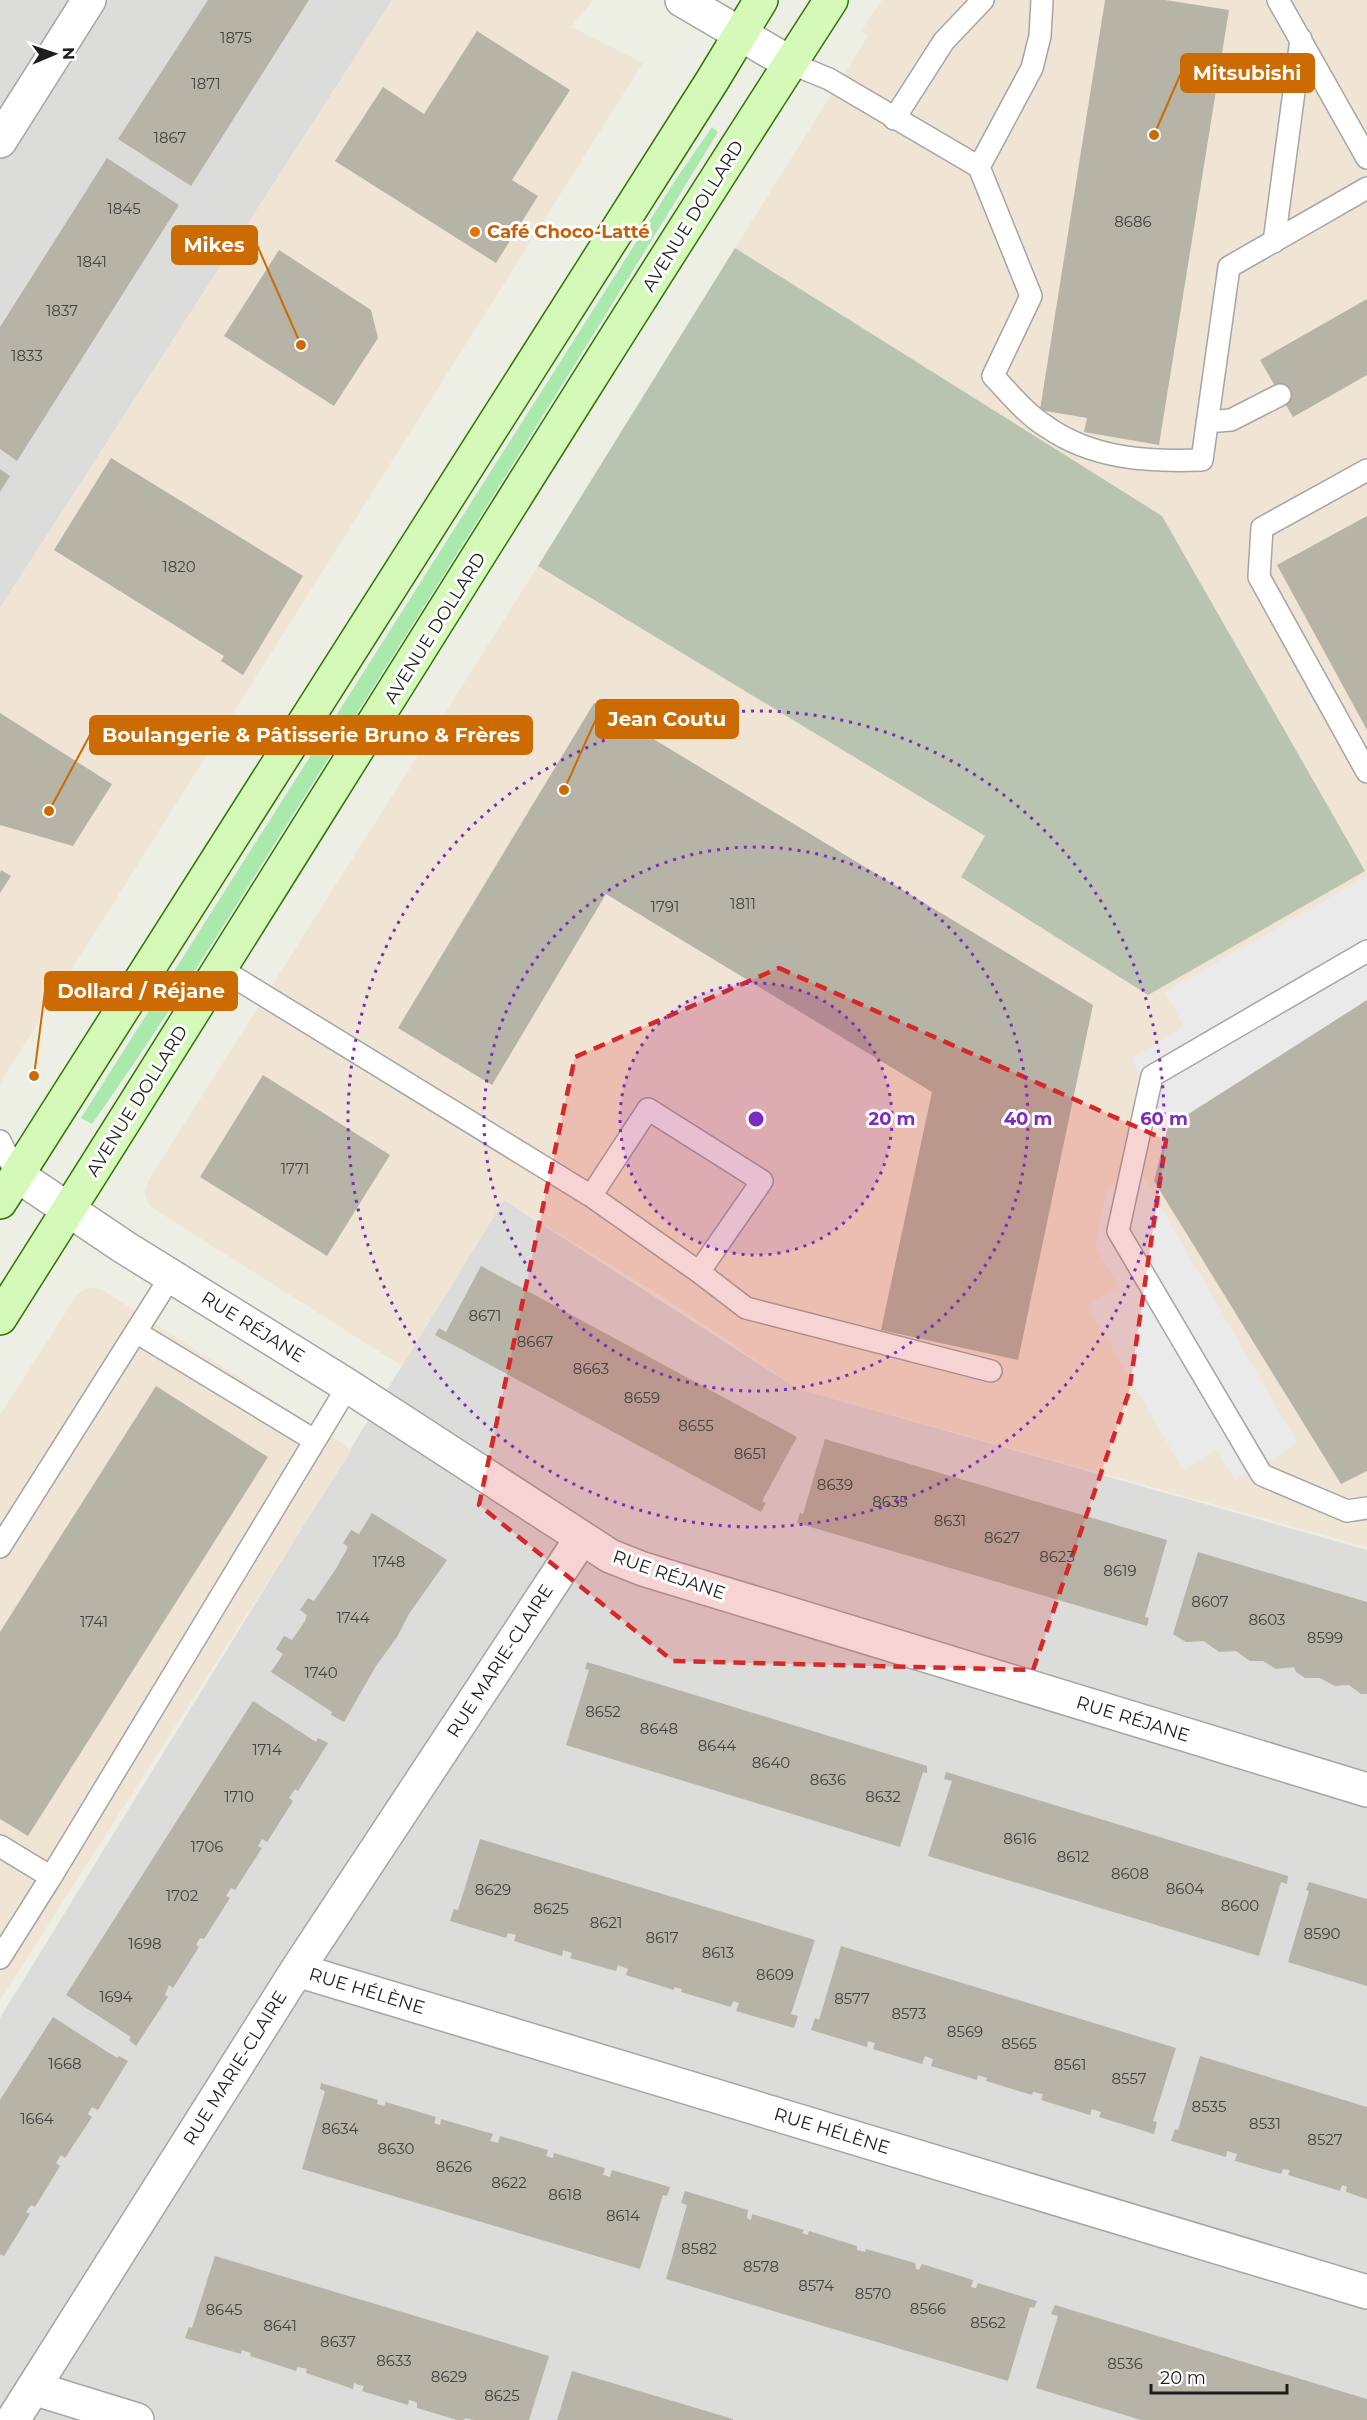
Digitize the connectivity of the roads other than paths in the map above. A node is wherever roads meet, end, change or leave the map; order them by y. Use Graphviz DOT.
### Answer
graph roads {
  1 [pos="89,0"];
  2 [pos="682,0"];
  3 [pos="761,0"];
  4 [pos="831,0"];
  5 [pos="983,0"];
  6 [pos="1042,0"];
  7 [pos="1278,0"];
  8 [pos="740,34"];
  9 [pos="1301,39"];
  10 [pos="790,63"];
  11 [pos="894,119"];
  12 [pos="0,141"];
  13 [pos="1367,158"];
  14 [pos="979,167"];
  15 [pos="1367,188"];
  16 [pos="1274,242"];
  17 [pos="1280,395"];
  18 [pos="1207,422"];
  19 [pos="1367,470"];
  20 [pos="1367,772"];
  21 [pos="1367,951"];
  22 [pos="220,969"];
  23 [pos="0,1141"];
  24 [pos="17,1175"];
  25 [pos="591,1196"];
  26 [pos="0,1202"];
  27 [pos="69,1210"];
  28 [pos="699,1272"];
  29 [pos="171,1276"];
  30 [pos="0,1318"];
  31 [pos="136,1332"];
  32 [pos="991,1371"];
  33 [pos="348,1386"];
  34 [pos="314,1440"];
  35 [pos="1367,1508"];
  36 [pos="581,1539"];
  37 [pos="0,1547"];
  38 [pos="1367,1790"];
  39 [pos="0,1846"];
  40 [pos="51,1877"];
  41 [pos="0,1958"];
  42 [pos="297,1970"];
  43 [pos="1367,2292"];
  44 [pos="33,2388"];
  45 [pos="12,2420"];
  46 [pos="137,2420"];
  1 -- 12 [label="street"];
  2 -- 8 [label="street"];
  3 -- 8 [label="main road"];
  4 -- 10 [label="main road, AVENUE DOLLARD"];
  5 -- 11 [label="lane"];
  6 -- 14 [label="lane"];
  7 -- 9 [label="lane"];
  8 -- 10 [label="street"];
  8 -- 24 [label="main road"];
  9 -- 13 [label="lane"];
  9 -- 16 [label="lane"];
  10 -- 11 [label="lane"];
  10 -- 22 [label="main road, AVENUE DOLLARD"];
  11 -- 14 [label="lane"];
  14 -- 18 [label="lane"];
  15 -- 16 [label="lane"];
  16 -- 18 [label="lane"];
  17 -- 18 [label="lane"];
  19 -- 20 [label="lane"];
  21 -- 35 [label="lane"];
  22 -- 25 [label="lane"];
  22 -- 27 [label="main road, AVENUE DOLLARD"];
  23 -- 24 [label="lane"];
  24 -- 26 [label="main road"];
  24 -- 27 [label="street, RUE RÉJANE"];
  25 -- 28 [label="lane"];
  25 -- 28 [label="lane"];
  27 -- 29 [label="street, RUE RÉJANE"];
  27 -- 30 [label="main road, AVENUE DOLLARD"];
  28 -- 32 [label="lane"];
  29 -- 31 [label="lane"];
  29 -- 33 [label="street, RUE RÉJANE"];
  31 -- 34 [label="lane"];
  31 -- 37 [label="lane"];
  33 -- 34 [label="lane"];
  33 -- 36 [label="street, RUE RÉJANE"];
  34 -- 40 [label="lane"];
  36 -- 38 [label="street, RUE RÉJANE"];
  36 -- 42 [label="street, RUE MARIE-CLAIRE"];
  39 -- 40 [label="lane"];
  40 -- 41 [label="lane"];
  42 -- 43 [label="street, RUE HÉLÈNE"];
  42 -- 44 [label="street, RUE MARIE-CLAIRE"];
  44 -- 45 [label="street, RUE MARIE-CLAIRE"];
  44 -- 46 [label="street"];
}
